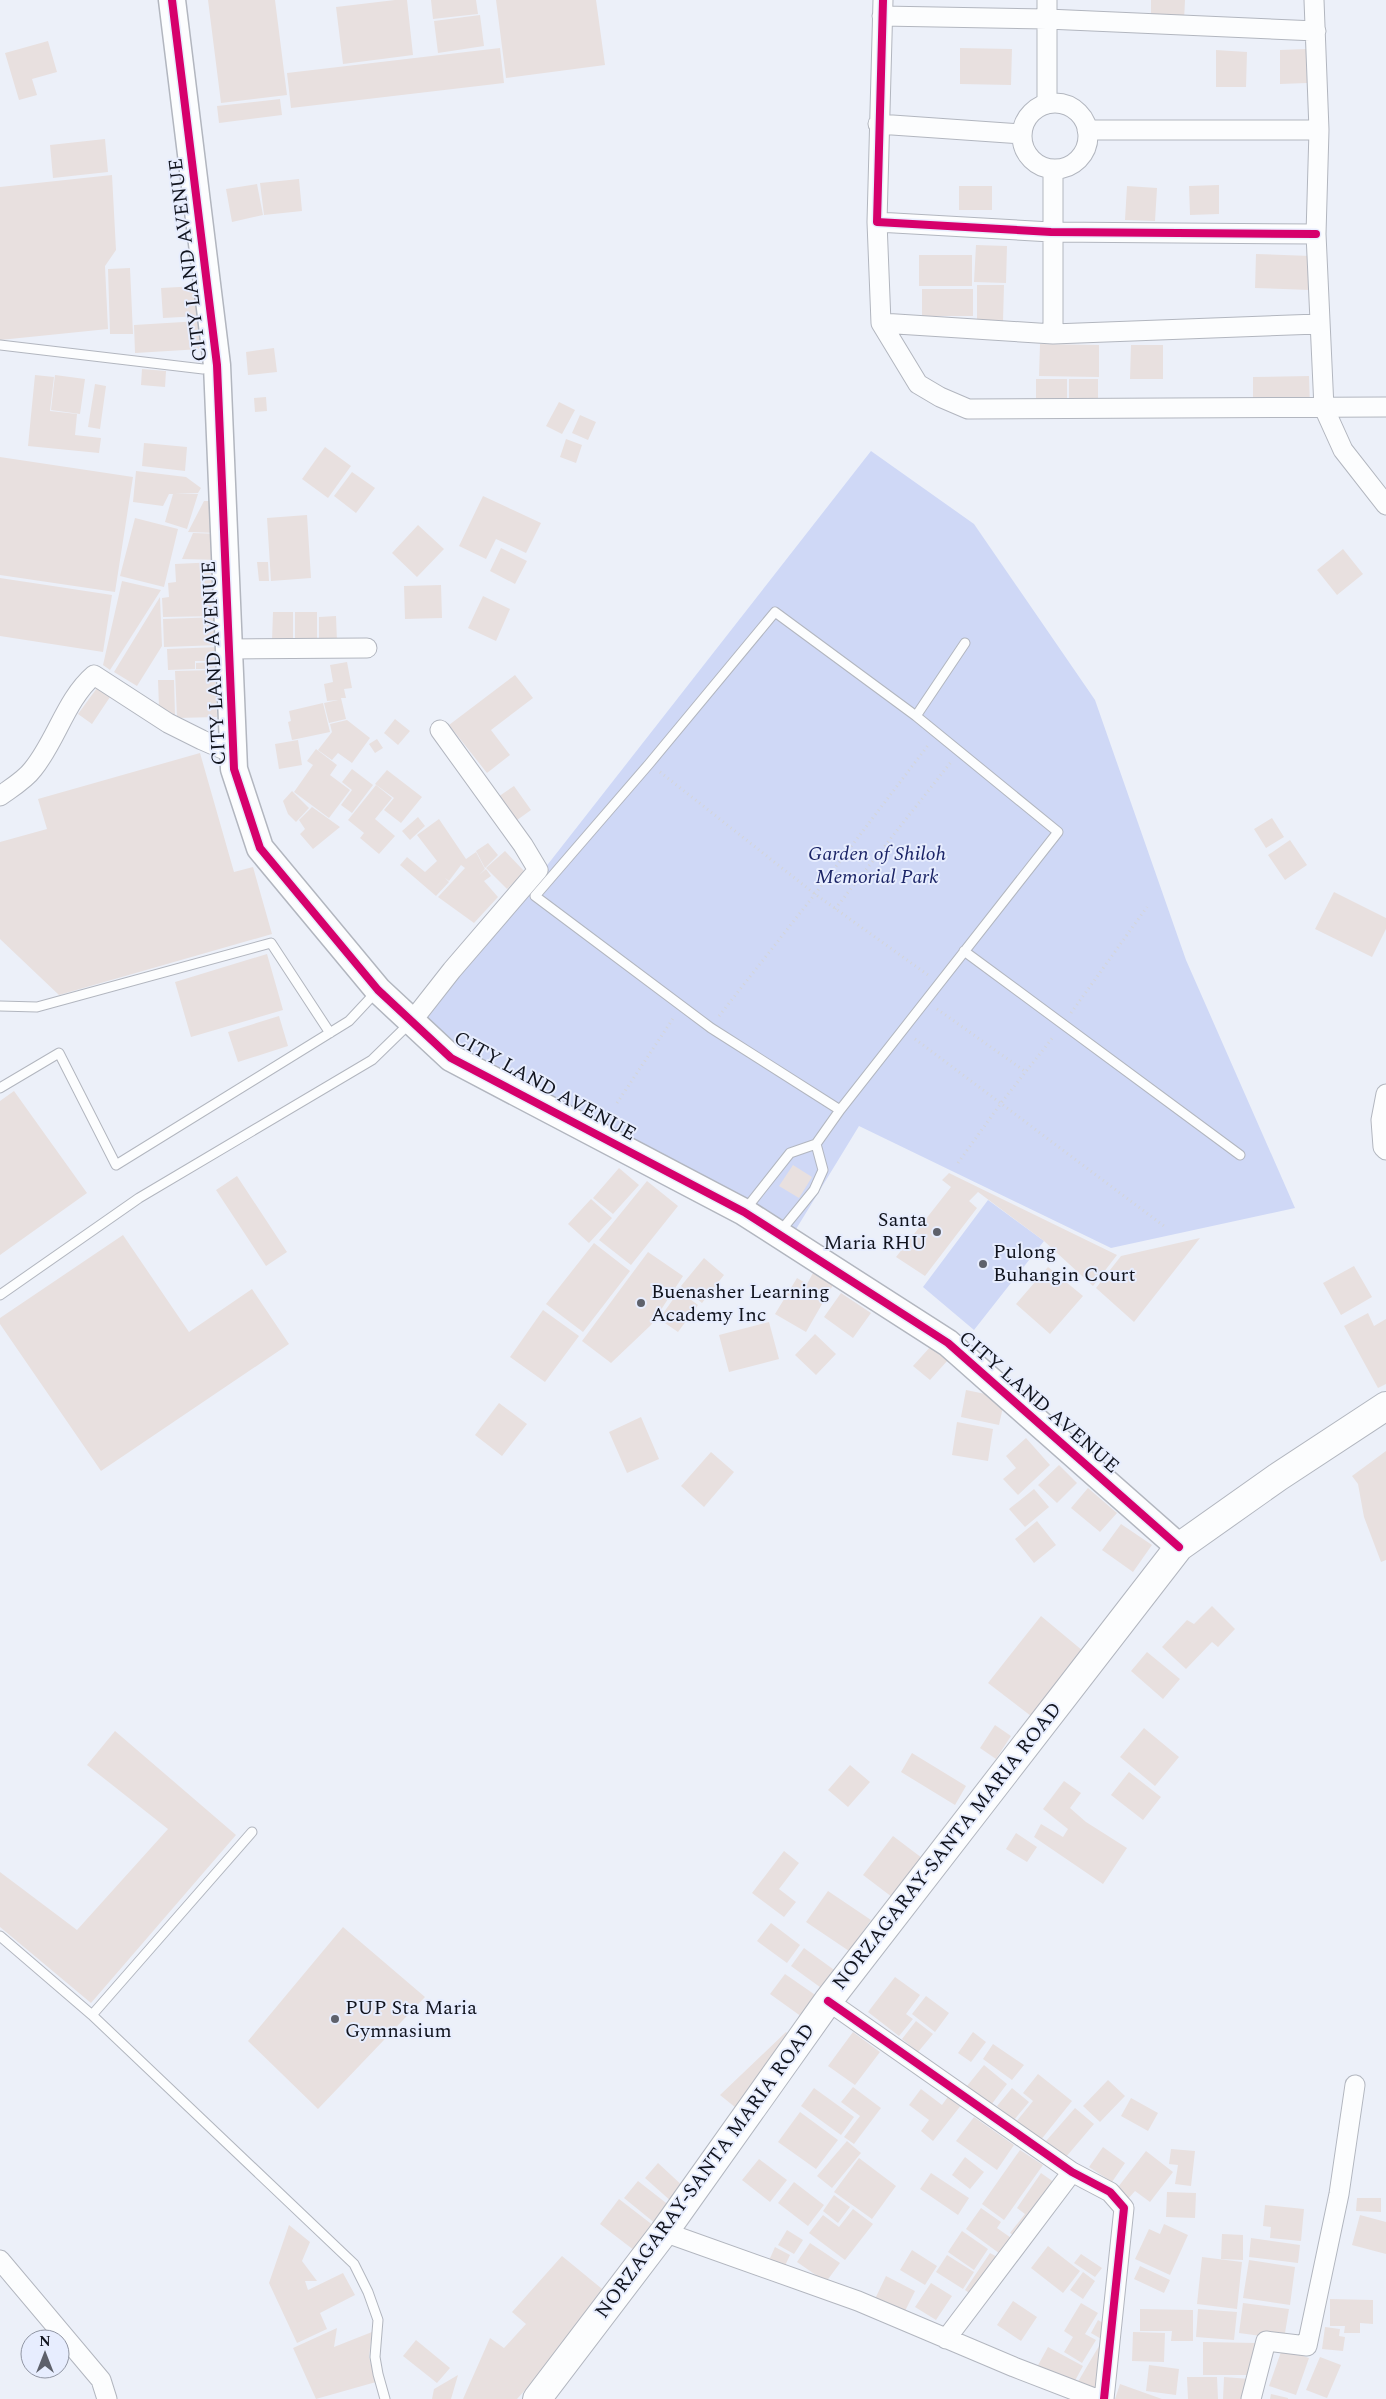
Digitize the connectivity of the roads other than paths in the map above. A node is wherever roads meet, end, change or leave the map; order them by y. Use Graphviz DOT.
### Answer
graph roads {
  1 [pos="172,0"];
  2 [pos="1047,0"];
  3 [pos="1314,0"];
  4 [pos="883,8"];
  5 [pos="1047,19"];
  6 [pos="1316,32"];
  7 [pos="1047,104"];
  8 [pos="878,124"];
  9 [pos="1088,130"];
  10 [pos="1319,130"];
  11 [pos="1021,134"];
  12 [pos="1052,169"];
  13 [pos="877,222"];
  14 [pos="1052,232"];
  15 [pos="1316,234"];
  16 [pos="881,323"];
  17 [pos="1318,324"];
  18 [pos="1053,334"];
  19 [pos="0,345"];
  20 [pos="217,365"];
  21 [pos="1386,407"];
  22 [pos="1324,408"];
  23 [pos="1386,505"];
  24 [pos="965,643"];
  25 [pos="367,648"];
  26 [pos="229,649"];
  27 [pos="916,716"];
  28 [pos="440,730"];
  29 [pos="234,754"];
  30 [pos="0,796"];
  31 [pos="964,951"];
  32 [pos="378,990"];
  33 [pos="0,1006"];
  34 [pos="412,1021"];
  35 [pos="330,1033"];
  36 [pos="0,1088"];
  37 [pos="1386,1094"];
  38 [pos="840,1110"];
  39 [pos="816,1144"];
  40 [pos="1386,1150"];
  41 [pos="1240,1155"];
  42 [pos="744,1212"];
  43 [pos="778,1233"];
  44 [pos="0,1295"];
  45 [pos="1386,1406"];
  46 [pos="1179,1547"];
  47 [pos="252,1832"];
  48 [pos="0,1936"];
  49 [pos="828,2001"];
  50 [pos="92,2015"];
  51 [pos="1355,2085"];
  52 [pos="1072,2172"];
  53 [pos="664,2232"];
  54 [pos="0,2260"];
  55 [pos="946,2339"];
  56 [pos="107,2399"];
  57 [pos="385,2399"];
  58 [pos="537,2399"];
  59 [pos="1096,2399"];
  60 [pos="1104,2399"];
  61 [pos="1251,2399"];
  1 -- 20 [label="street, CITY LAND AVENUE"];
  2 -- 5 [label="street"];
  3 -- 6 [label="street"];
  4 -- 5 [label="street"];
  4 -- 8 [label="street"];
  5 -- 6 [label="street"];
  5 -- 7 [label="street"];
  6 -- 10 [label="street"];
  7 -- 9 [label="street"];
  7 -- 11 [label="street"];
  8 -- 11 [label="street"];
  8 -- 13 [label="street"];
  9 -- 10 [label="street"];
  9 -- 12 [label="street"];
  10 -- 15 [label="street"];
  11 -- 12 [label="street"];
  12 -- 14 [label="street"];
  13 -- 14 [label="street"];
  13 -- 16 [label="street"];
  14 -- 15 [label="street"];
  14 -- 18 [label="street"];
  15 -- 17 [label="street"];
  16 -- 18 [label="street"];
  16 -- 22 [label="street"];
  17 -- 18 [label="street"];
  17 -- 22 [label="street"];
  19 -- 20 [label="lane"];
  20 -- 26 [label="street, CITY LAND AVENUE"];
  21 -- 22 [label="street"];
  22 -- 23 [label="street"];
  24 -- 27 [label="lane"];
  25 -- 26 [label="street"];
  26 -- 29 [label="street, CITY LAND AVENUE"];
  27 -- 31 [label="lane"];
  27 -- 38 [label="lane"];
  28 -- 34 [label="street"];
  29 -- 30 [label="street"];
  29 -- 32 [label="street, CITY LAND AVENUE"];
  31 -- 38 [label="lane"];
  31 -- 41 [label="lane"];
  32 -- 34 [label="street, CITY LAND AVENUE"];
  32 -- 35 [label="lane"];
  33 -- 35 [label="lane"];
  34 -- 42 [label="street, CITY LAND AVENUE"];
  34 -- 44 [label="lane"];
  35 -- 36 [label="lane"];
  37 -- 40 [label="street"];
  38 -- 39 [label="lane"];
  39 -- 42 [label="lane"];
  39 -- 43 [label="lane"];
  42 -- 43 [label="street, CITY LAND AVENUE"];
  43 -- 46 [label="street, CITY LAND AVENUE"];
  45 -- 46 [label="main road, NORZAGARAY-SANTA MARIA ROAD"];
  46 -- 49 [label="main road, NORZAGARAY-SANTA MARIA ROAD"];
  47 -- 50 [label="lane"];
  48 -- 50 [label="lane"];
  49 -- 52 [label="street"];
  49 -- 53 [label="main road, NORZAGARAY-SANTA MARIA ROAD"];
  50 -- 57 [label="lane"];
  51 -- 61 [label="street"];
  52 -- 55 [label="street"];
  52 -- 60 [label="street"];
  53 -- 55 [label="street"];
  53 -- 58 [label="main road, NORZAGARAY-SANTA MARIA ROAD"];
  54 -- 56 [label="street"];
  55 -- 59 [label="street"];
}
